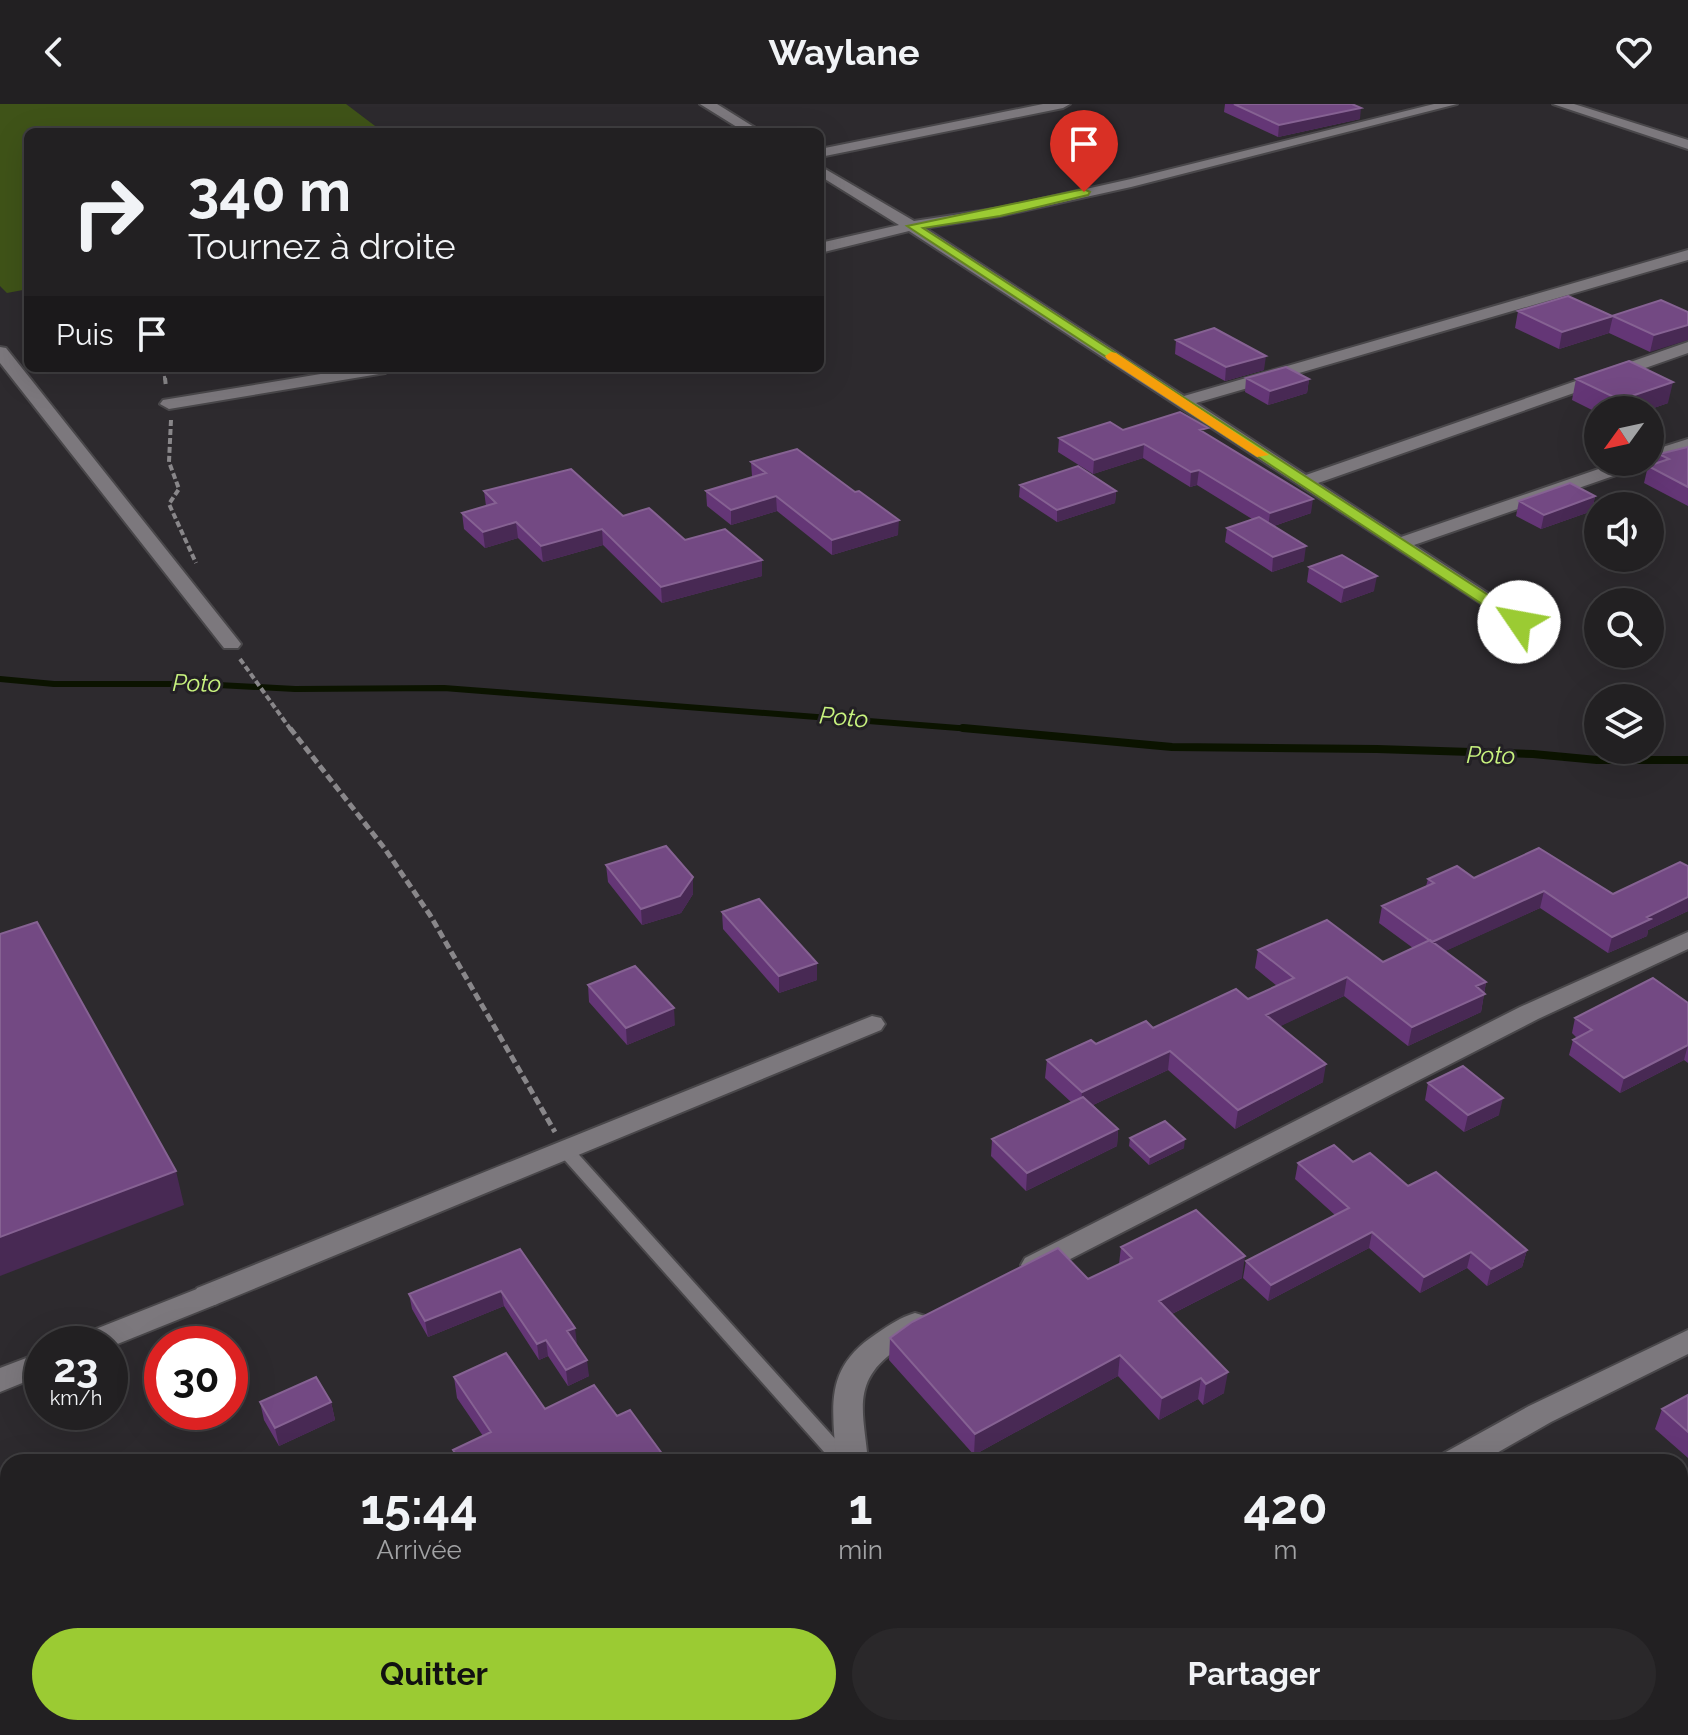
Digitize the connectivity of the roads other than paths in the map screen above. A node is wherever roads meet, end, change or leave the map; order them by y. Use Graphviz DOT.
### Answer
graph roads {
  1 [pos="707,104"];
  2 [pos="1063,104"];
  3 [pos="1402,104"];
  4 [pos="1450,104"];
  5 [pos="1560,104"];
  6 [pos="1388,118"];
  7 [pos="748,128"];
  8 [pos="1685,141"];
  9 [pos="824,152"];
  10 [pos="824,172"];
  11 [pos="912,226"];
  12 [pos="824,247"];
  13 [pos="1688,255"];
  14 [pos="1688,347"];
  15 [pos="0,352"];
  16 [pos="364,372"];
  17 [pos="1182,402"];
  18 [pos="169,404"];
  19 [pos="1688,444"];
  20 [pos="1664,452"];
  21 [pos="1596,476"];
  22 [pos="1304,482"];
  23 [pos="1399,544"];
  24 [pos="1519,622"];
  25 [pos="231,644"];
  26 [pos="1688,940"];
  27 [pos="872,1024"];
  28 [pos="566,1151"];
  29 [pos="1017,1274"];
  30 [pos="945,1309"];
  31 [pos="128,1328"];
  32 [pos="1688,1341"];
  33 [pos="24,1370"];
  34 [pos="0,1380"];
  35 [pos="842,1454"];
  36 [pos="849,1454"];
  37 [pos="1469,1454"];
  1 -- 7 [label="street"];
  2 -- 9 [label="street"];
  3 -- 6 [label="street"];
  4 -- 6 [label="street"];
  5 -- 8 [label="street"];
  6 -- 11 [label="street"];
  10 -- 11 [label="street"];
  11 -- 12 [label="street"];
  11 -- 17 [label="street"];
  13 -- 17 [label="street"];
  14 -- 22 [label="street"];
  15 -- 25 [label="street"];
  16 -- 18 [label="street"];
  17 -- 22 [label="street"];
  19 -- 20 [label="street"];
  21 -- 23 [label="street"];
  22 -- 23 [label="street"];
  23 -- 24 [label="street"];
  26 -- 29 [label="street"];
  27 -- 28 [label="street"];
  28 -- 31 [label="street"];
  28 -- 35 [label="lane"];
  30 -- 36 [label="street"];
  32 -- 37 [label="street"];
  33 -- 34 [label="street"];
}
